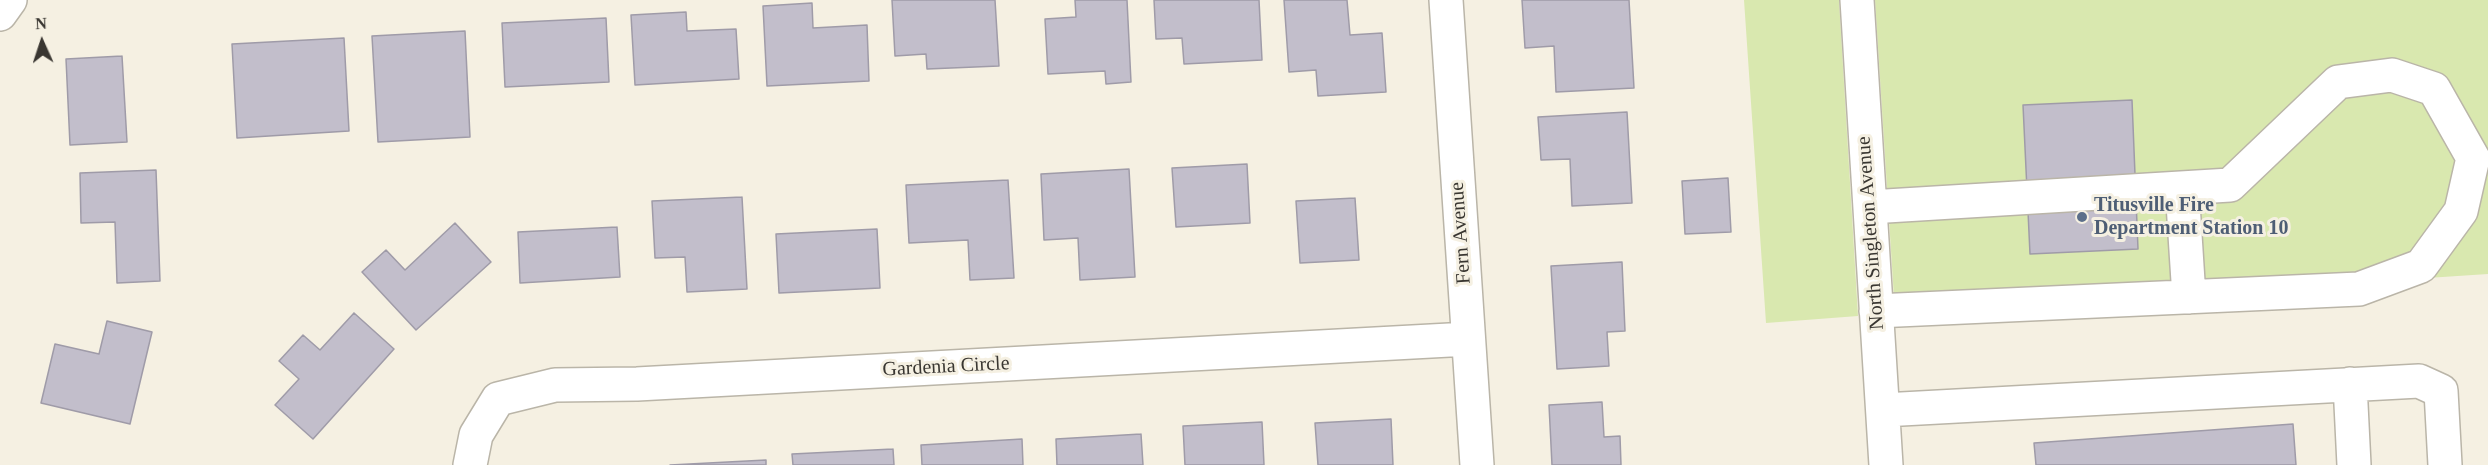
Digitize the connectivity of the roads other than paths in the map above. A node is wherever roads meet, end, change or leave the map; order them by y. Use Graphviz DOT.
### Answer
graph roads {
  1 [pos="10,0"];
  2 [pos="1446,0"];
  3 [pos="1857,0"];
  4 [pos="0,14"];
  5 [pos="2480,158"];
  6 [pos="2182,188"];
  7 [pos="1870,207"];
  8 [pos="2189,297"];
  9 [pos="1876,311"];
  10 [pos="1468,339"];
  11 [pos="2350,384"];
  12 [pos="1882,410"];
  13 [pos="470,465"];
  14 [pos="1477,465"];
  15 [pos="1886,465"];
  16 [pos="2355,465"];
  17 [pos="2445,465"];
  1 -- 4 [label="street"];
  2 -- 10 [label="street, Fern Avenue"];
  3 -- 7 [label="street, North Singleton Avenue"];
  5 -- 6 [label="street"];
  5 -- 8 [label="street"];
  6 -- 7 [label="street"];
  6 -- 8 [label="street"];
  7 -- 9 [label="street, North Singleton Avenue"];
  8 -- 9 [label="street"];
  9 -- 12 [label="street, North Singleton Avenue"];
  10 -- 13 [label="street, Gardenia Circle"];
  10 -- 14 [label="street, Fern Avenue"];
  11 -- 12 [label="street"];
  11 -- 16 [label="street"];
  11 -- 17 [label="street"];
  12 -- 15 [label="street, North Singleton Avenue"];
}
